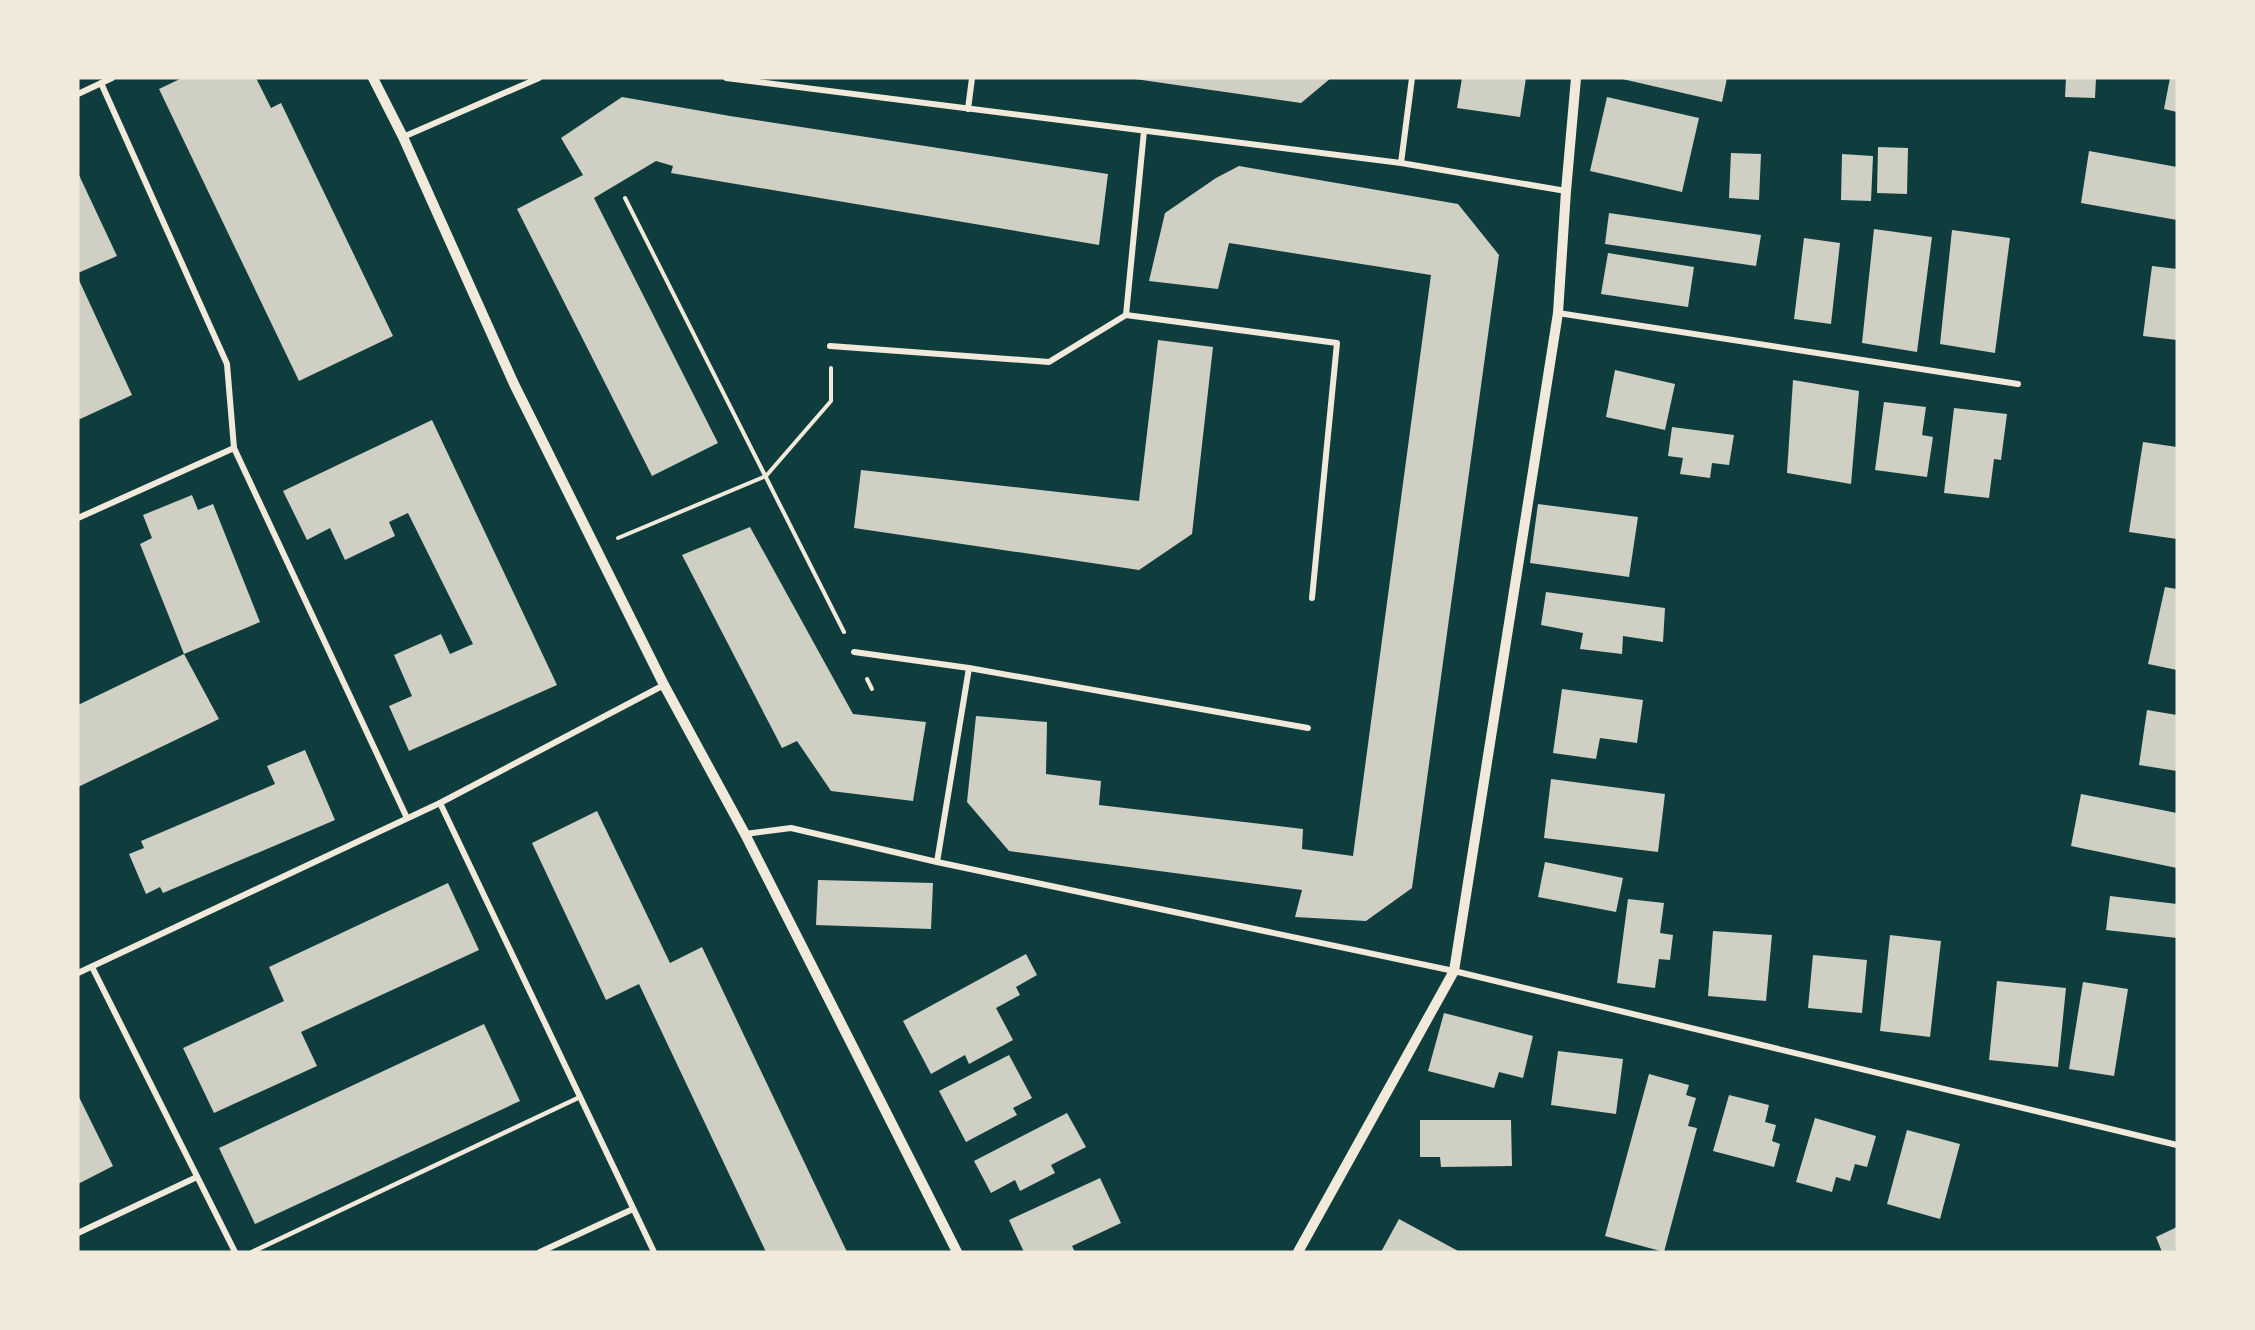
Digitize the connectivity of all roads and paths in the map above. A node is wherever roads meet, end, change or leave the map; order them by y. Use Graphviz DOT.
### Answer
graph roads {
  1 [pos="112,78"];
  2 [pos="373,78"];
  3 [pos="539,78"];
  4 [pos="726,78"];
  5 [pos="972,78"];
  6 [pos="1412,78"];
  7 [pos="1576,78"];
  8 [pos="101,83"];
  9 [pos="78,94"];
  10 [pos="968,109"];
  11 [pos="1144,131"];
  12 [pos="403,137"];
  13 [pos="1401,163"];
  14 [pos="1566,191"];
  15 [pos="625,198"];
  16 [pos="1558,313"];
  17 [pos="1126,315"];
  18 [pos="831,346"];
  19 [pos="2018,384"];
  20 [pos="234,448"];
  21 [pos="766,476"];
  22 [pos="78,518"];
  23 [pos="596,547"];
  24 [pos="1312,598"];
  25 [pos="854,652"];
  26 [pos="969,668"];
  27 [pos="664,684"];
  28 [pos="872,689"];
  29 [pos="1308,728"];
  30 [pos="440,802"];
  31 [pos="407,818"];
  32 [pos="745,834"];
  33 [pos="937,862"];
  34 [pos="92,967"];
  35 [pos="1454,971"];
  36 [pos="78,973"];
  37 [pos="580,1097"];
  38 [pos="2177,1145"];
  39 [pos="197,1178"];
  40 [pos="633,1209"];
  41 [pos="78,1233"];
  42 [pos="235,1252"];
  43 [pos="252,1252"];
  44 [pos="540,1252"];
  45 [pos="654,1252"];
  46 [pos="957,1252"];
  47 [pos="1298,1252"];
  1 -- 8 [label="street"];
  2 -- 12 [label="street"];
  3 -- 12 [label="street"];
  4 -- 10 [label="street"];
  5 -- 10 [label="street"];
  6 -- 13 [label="street"];
  7 -- 14 [label="street"];
  8 -- 9 [label="street"];
  8 -- 20 [label="street"];
  10 -- 11 [label="street"];
  11 -- 13 [label="street"];
  11 -- 17 [label="street"];
  12 -- 23 [label="street"];
  13 -- 14 [label="street"];
  14 -- 16 [label="street"];
  15 -- 21 [label="path"];
  16 -- 19 [label="street"];
  16 -- 35 [label="street"];
  17 -- 18 [label="street"];
  17 -- 24 [label="street"];
  18 -- 21 [label="path"];
  20 -- 22 [label="street"];
  20 -- 31 [label="street"];
  21 -- 23 [label="path"];
  21 -- 25 [label="path"];
  23 -- 27 [label="street"];
  25 -- 26 [label="street"];
  25 -- 28 [label="path"];
  26 -- 29 [label="street"];
  26 -- 33 [label="street"];
  27 -- 30 [label="street"];
  27 -- 32 [label="street"];
  30 -- 31 [label="street"];
  30 -- 37 [label="street"];
  31 -- 34 [label="street"];
  32 -- 33 [label="street"];
  32 -- 46 [label="street"];
  33 -- 35 [label="street"];
  34 -- 36 [label="street"];
  34 -- 39 [label="street"];
  35 -- 38 [label="street"];
  35 -- 47 [label="street"];
  37 -- 40 [label="street"];
  37 -- 43 [label="lane"];
  39 -- 41 [label="street"];
  39 -- 42 [label="street"];
  40 -- 44 [label="street"];
  40 -- 45 [label="street"];
}
